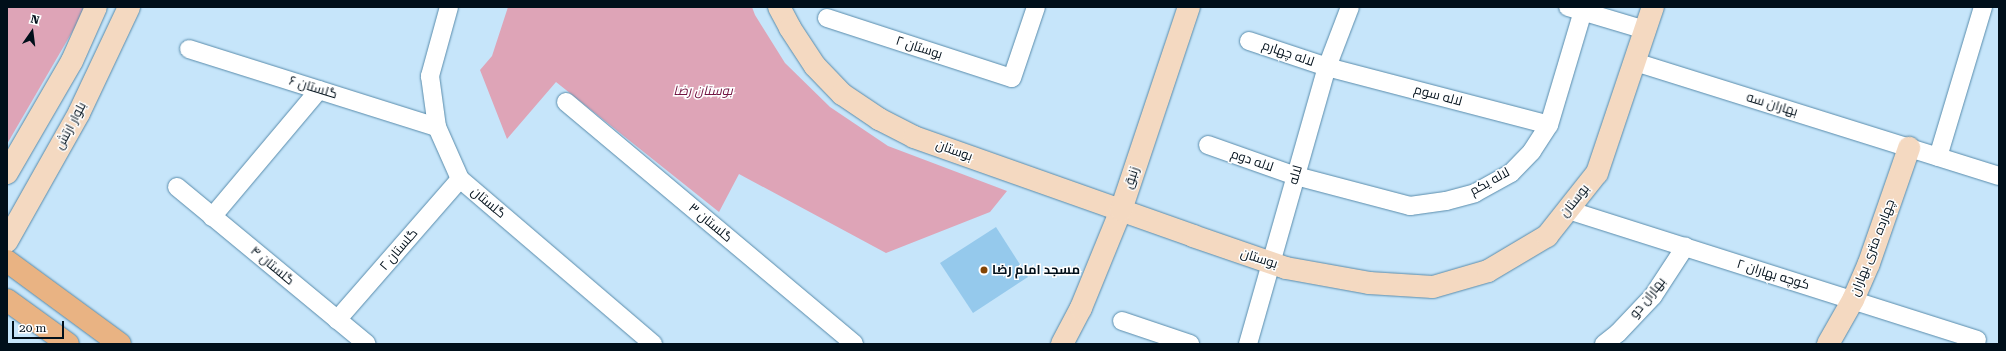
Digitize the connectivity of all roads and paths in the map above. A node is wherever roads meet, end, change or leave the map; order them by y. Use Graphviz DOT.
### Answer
graph roads {
  1 [pos="96,7"];
  2 [pos="129,7"];
  3 [pos="449,7"];
  4 [pos="779,7"];
  5 [pos="1036,7"];
  6 [pos="1189,7"];
  7 [pos="1350,7"];
  8 [pos="1653,7"];
  9 [pos="1983,7"];
  10 [pos="1576,9"];
  11 [pos="827,18"];
  12 [pos="1646,30"];
  13 [pos="1249,41"];
  14 [pos="189,50"];
  15 [pos="1635,62"];
  16 [pos="1327,67"];
  17 [pos="319,90"];
  18 [pos="566,102"];
  19 [pos="1549,125"];
  20 [pos="437,127"];
  21 [pos="1208,145"];
  22 [pos="1909,148"];
  23 [pos="1938,157"];
  24 [pos="7,173"];
  25 [pos="1296,176"];
  26 [pos="1999,176"];
  27 [pos="460,179"];
  28 [pos="178,187"];
  29 [pos="1121,210"];
  30 [pos="1568,210"];
  31 [pos="212,217"];
  32 [pos="7,242"];
  33 [pos="1685,247"];
  34 [pos="7,261"];
  35 [pos="1271,263"];
  36 [pos="7,300"];
  37 [pos="1853,300"];
  38 [pos="337,320"];
  39 [pos="1122,321"];
  40 [pos="1977,340"];
  41 [pos="68,344"];
  42 [pos="120,344"];
  43 [pos="367,344"];
  44 [pos="653,344"];
  45 [pos="854,344"];
  46 [pos="1062,344"];
  47 [pos="1190,344"];
  48 [pos="1248,344"];
  49 [pos="1604,344"];
  50 [pos="1828,344"];
  1 -- 24 [label="street"];
  2 -- 32 [label="street, بلوار ارتش"];
  3 -- 20 [label="street, گلستان"];
  4 -- 29 [label="street, بوستان"];
  5 -- 11 [label="street, بوستان ۲"];
  6 -- 29 [label="street, زنبق"];
  7 -- 16 [label="street, لاله"];
  8 -- 12 [label="street, بوستان"];
  9 -- 23 [label="street"];
  10 -- 12 [label="street"];
  10 -- 19 [label="street, لاله یکم"];
  12 -- 15 [label="street, بوستان"];
  13 -- 16 [label="street, لاله چهارم"];
  14 -- 17 [label="street, گلستان ۶"];
  15 -- 22 [label="street, بهاران سه"];
  15 -- 30 [label="street, بوستان"];
  16 -- 19 [label="street, لاله سوم"];
  16 -- 25 [label="street, لاله"];
  17 -- 20 [label="street, گلستان ۶"];
  17 -- 31 [label="street"];
  18 -- 45 [label="street, گلستان ۳"];
  19 -- 25 [label="street, لاله یکم"];
  20 -- 27 [label="street, گلستان"];
  21 -- 25 [label="street, لاله دوم"];
  22 -- 23 [label="street, بهاران سه"];
  22 -- 37 [label="street, چهارده متری بهاران"];
  23 -- 26 [label="street, بهاران سه"];
  25 -- 35 [label="street, لاله"];
  27 -- 38 [label="street, گلستان ۲"];
  27 -- 44 [label="street, گلستان"];
  28 -- 31 [label="street, گلستان ۴"];
  29 -- 35 [label="street, بوستان"];
  29 -- 46 [label="street, زنبق"];
  30 -- 33 [label="street, کوچه بهاران ۲"];
  30 -- 35 [label="street, بوستان"];
  31 -- 38 [label="street, گلستان ۴"];
  33 -- 37 [label="street, کوچه بهاران ۲"];
  33 -- 49 [label="street, بهاران دو"];
  34 -- 42 [label="main road"];
  35 -- 48 [label="street, لاله"];
  36 -- 41 [label="main road"];
  37 -- 40 [label="street, کوچه بهاران ۲"];
  37 -- 50 [label="street, چهارده متری بهاران"];
  38 -- 43 [label="street, گلستان ۴"];
  39 -- 47 [label="street"];
}
